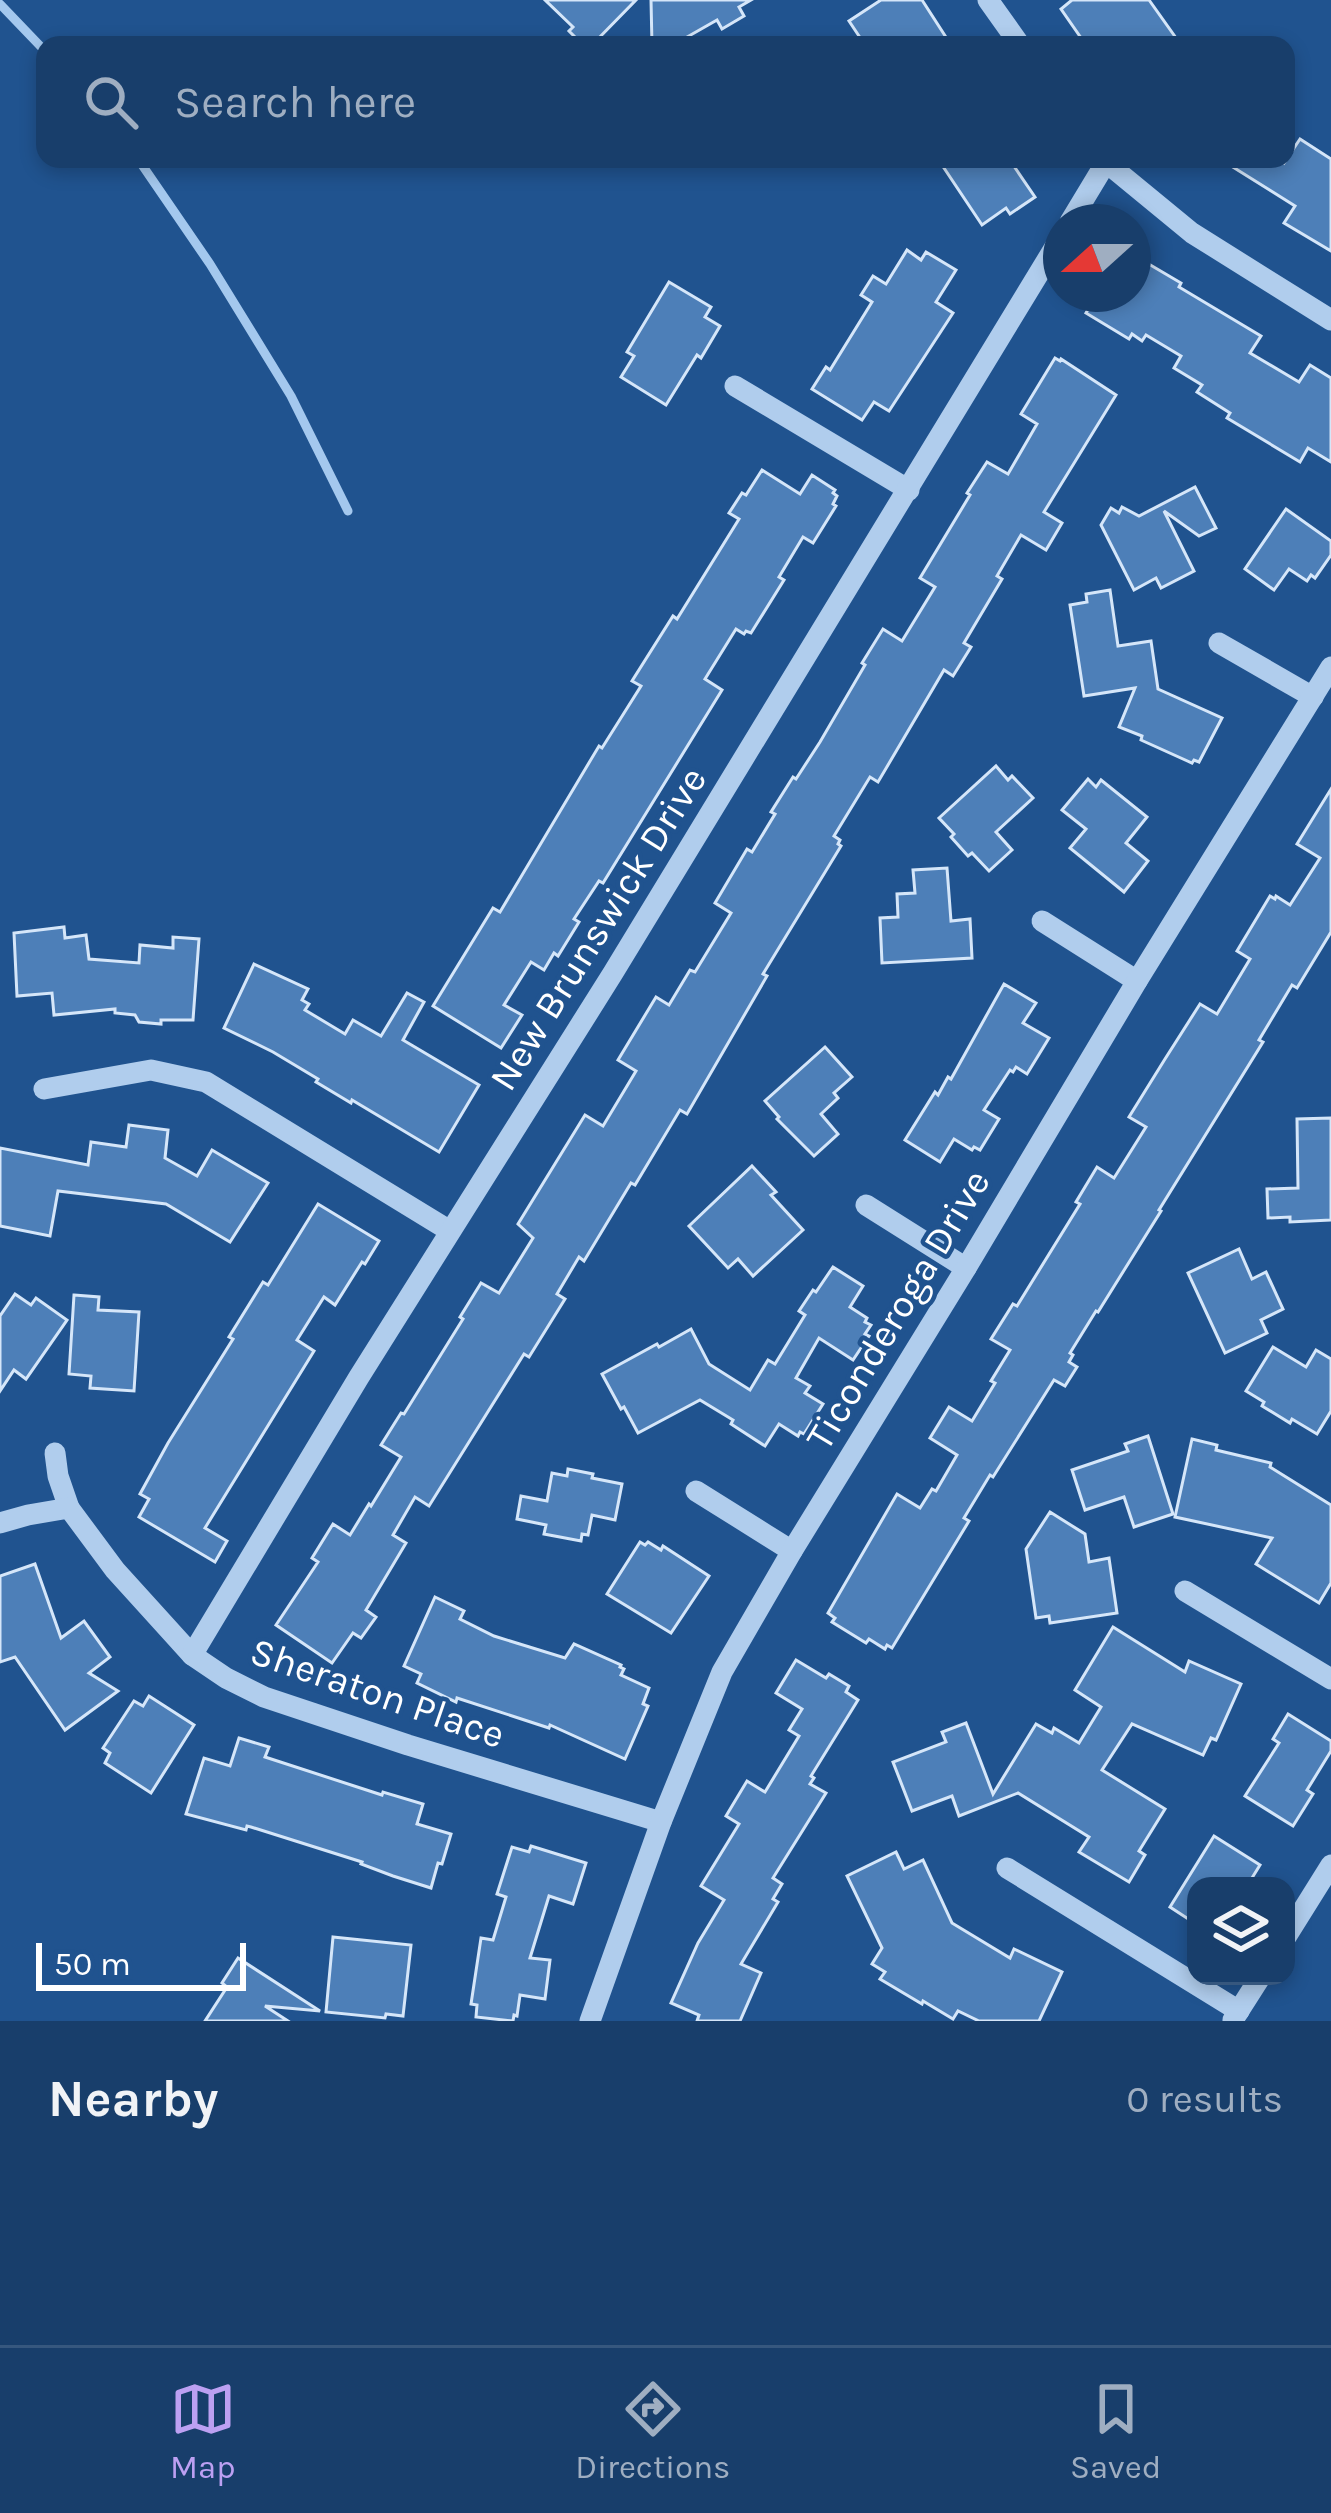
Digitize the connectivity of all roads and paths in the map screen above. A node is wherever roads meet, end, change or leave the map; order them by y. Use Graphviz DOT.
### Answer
graph roads {
  1 [pos="988,0"];
  2 [pos="1014,36"];
  3 [pos="1100,168"];
  4 [pos="1111,168"];
  5 [pos="1080,204"];
  6 [pos="1043,267"];
  7 [pos="1331,320"];
  8 [pos="736,386"];
  9 [pos="909,490"];
  10 [pos="1219,643"];
  11 [pos="1331,667"];
  12 [pos="1313,697"];
  13 [pos="1042,921"];
  14 [pos="1137,981"];
  15 [pos="44,1089"];
  16 [pos="866,1205"];
  17 [pos="450,1232"];
  18 [pos="966,1268"];
  19 [pos="55,1453"];
  20 [pos="696,1491"];
  21 [pos="69,1508"];
  22 [pos="0,1523"];
  23 [pos="792,1551"];
  24 [pos="1185,1591"];
  25 [pos="192,1655"];
  26 [pos="1331,1679"];
  27 [pos="661,1822"];
  28 [pos="1331,1865"];
  29 [pos="1007,1868"];
  30 [pos="1295,1922"];
  31 [pos="1255,1985"];
  32 [pos="1236,2016"];
  33 [pos="590,2021"];
  1 -- 2 [label="street"];
  3 -- 5 [label="street"];
  4 -- 7 [label="street"];
  6 -- 9 [label="street, New Brunswick Drive"];
  8 -- 9 [label="street"];
  9 -- 17 [label="street, New Brunswick Drive"];
  10 -- 12 [label="street"];
  11 -- 12 [label="street, Ticonderoga Drive"];
  12 -- 14 [label="street, Ticonderoga Drive"];
  13 -- 14 [label="street"];
  14 -- 18 [label="street, Ticonderoga Drive"];
  15 -- 17 [label="street"];
  16 -- 18 [label="street"];
  17 -- 25 [label="street, New Brunswick Drive"];
  18 -- 23 [label="street, Ticonderoga Drive"];
  19 -- 21 [label="street, Sheraton Place"];
  20 -- 23 [label="street"];
  21 -- 22 [label="street"];
  21 -- 25 [label="street, Sheraton Place"];
  23 -- 27 [label="street, Ticonderoga Drive"];
  24 -- 26 [label="street"];
  25 -- 27 [label="street, Sheraton Place"];
  27 -- 33 [label="street, Ticonderoga Drive"];
  28 -- 30 [label="street"];
  29 -- 32 [label="street"];
  31 -- 32 [label="street"];
}
